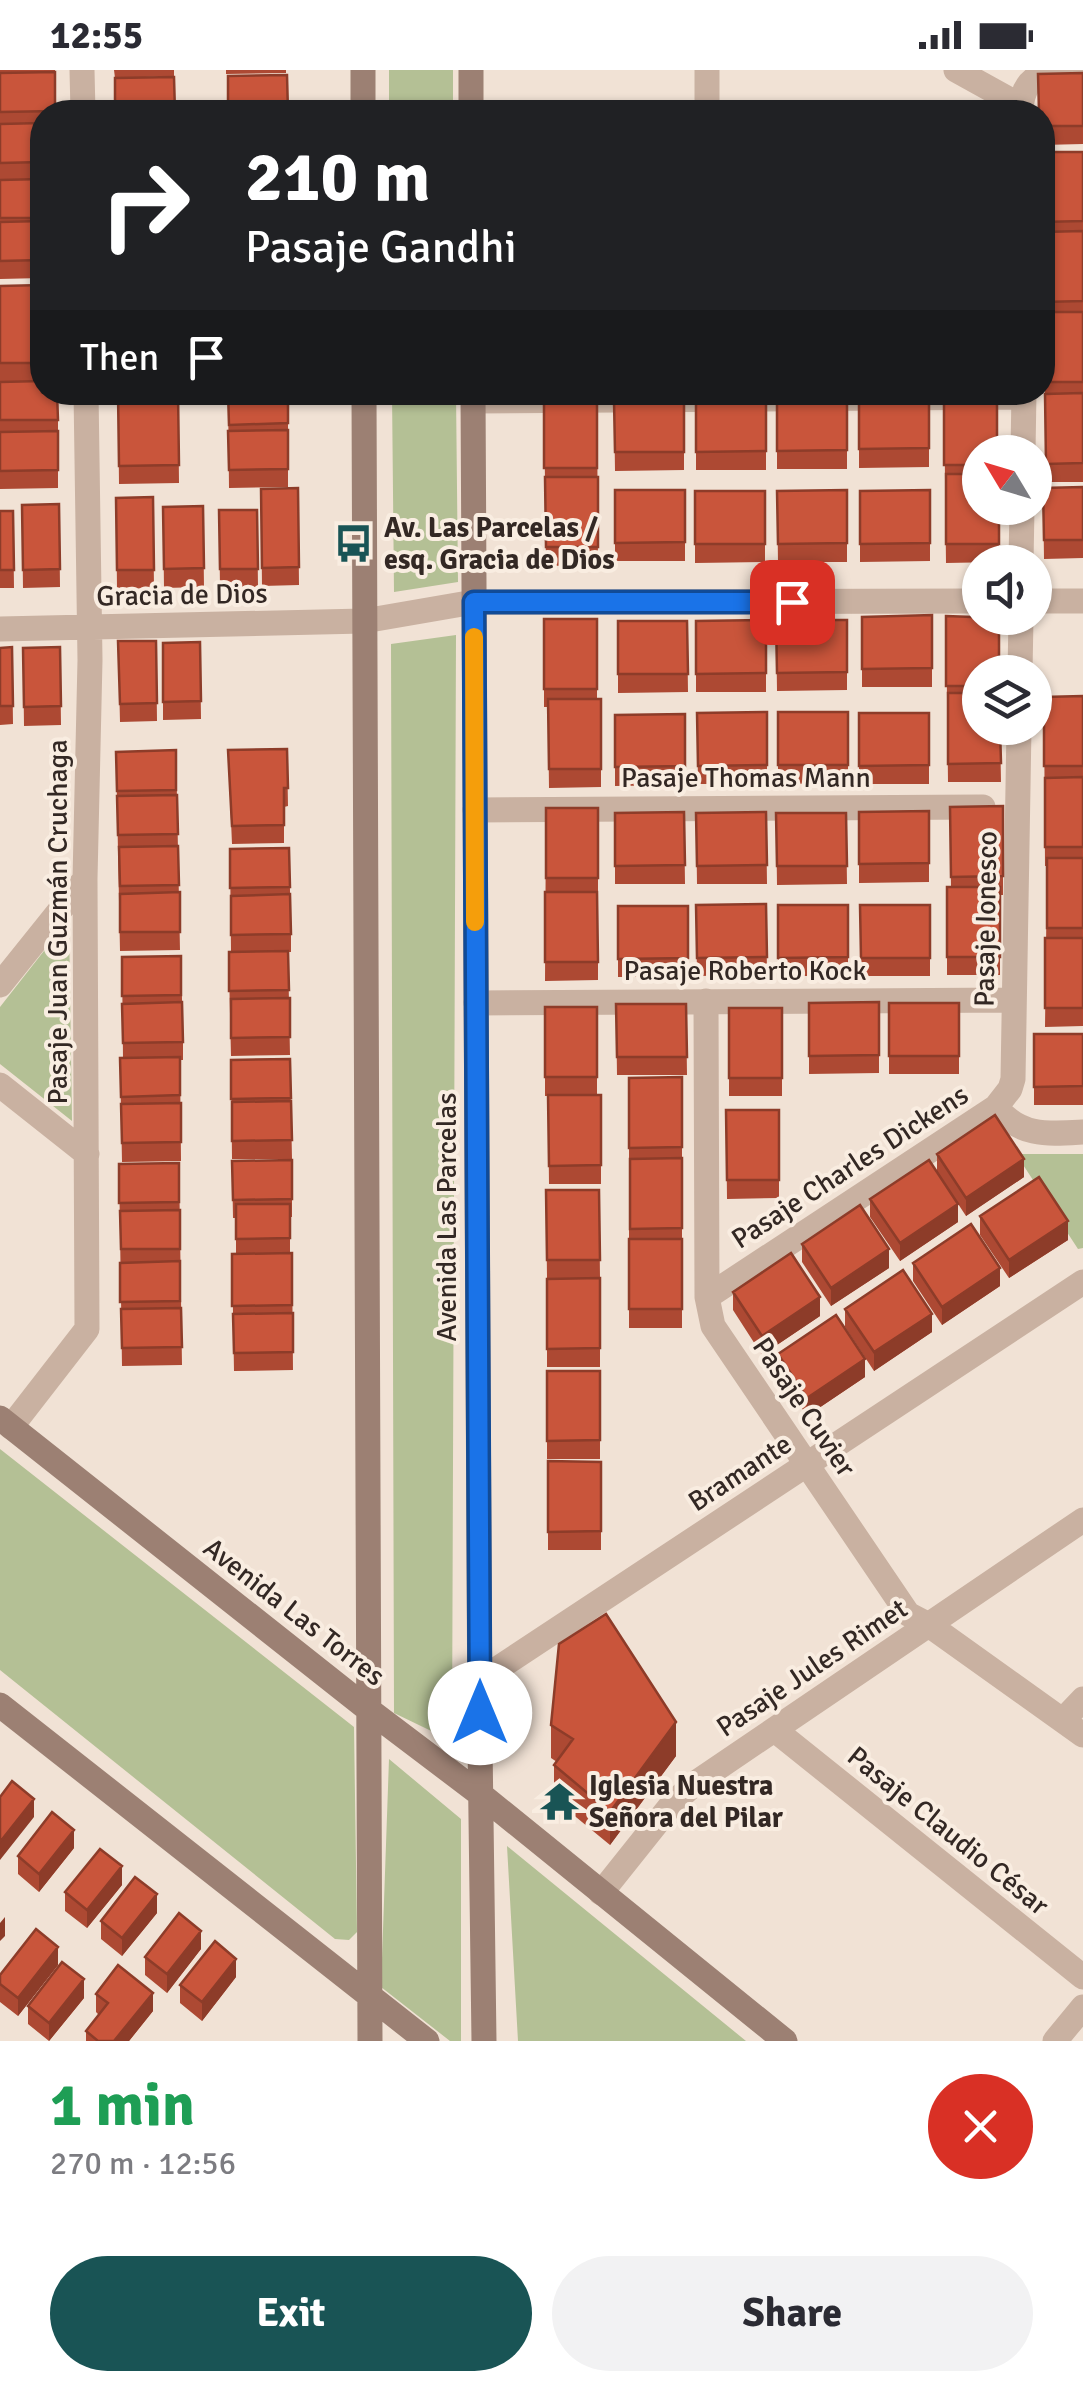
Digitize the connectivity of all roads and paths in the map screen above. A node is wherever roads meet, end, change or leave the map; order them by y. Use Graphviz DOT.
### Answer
graph roads {
  1 [pos="82,70"];
  2 [pos="363,70"];
  3 [pos="471,70"];
  4 [pos="707,70"];
  5 [pos="956,70"];
  6 [pos="1083,73"];
  7 [pos="82,100"];
  8 [pos="363,100"];
  9 [pos="472,100"];
  10 [pos="707,100"];
  11 [pos="1006,100"];
  12 [pos="1023,100"];
  13 [pos="86,405"];
  14 [pos="364,405"];
  15 [pos="472,405"];
  16 [pos="1024,405"];
  17 [pos="1023,435"];
  18 [pos="962,601"];
  19 [pos="1052,601"];
  20 [pos="1083,601"];
  21 [pos="474,602"];
  22 [pos="364,621"];
  23 [pos="89,627"];
  24 [pos="0,629"];
  25 [pos="1019,745"];
  26 [pos="1018,807"];
  27 [pos="475,810"];
  28 [pos="86,879"];
  29 [pos="0,985"];
  30 [pos="1014,1000"];
  31 [pos="706,1001"];
  32 [pos="476,1002"];
  33 [pos="0,1085"];
  34 [pos="996,1107"];
  35 [pos="1083,1132"];
  36 [pos="87,1154"];
  37 [pos="1083,1282"];
  38 [pos="707,1297"];
  39 [pos="6,1422"];
  40 [pos="807,1465"];
  41 [pos="1083,1520"];
  42 [pos="929,1625"];
  43 [pos="480,1681"];
  44 [pos="1083,1699"];
  45 [pos="0,1705"];
  46 [pos="369,1710"];
  47 [pos="1073,1728"];
  48 [pos="776,1730"];
  49 [pos="480,1794"];
  50 [pos="601,1893"];
  51 [pos="1083,1977"];
  52 [pos="370,1996"];
  53 [pos="1083,2007"];
  54 [pos="370,2041"];
  55 [pos="426,2041"];
  56 [pos="484,2041"];
  57 [pos="785,2041"];
  58 [pos="1055,2041"];
  1 -- 7 [label="street"];
  2 -- 8 [label="street"];
  3 -- 9 [label="street"];
  4 -- 10 [label="street"];
  5 -- 11 [label="street"];
  6 -- 12 [label="street"];
  13 -- 23 [label="street, Pasaje Juan Guzmán Cruchaga"];
  14 -- 22 [label="street"];
  15 -- 21 [label="street, Avenida Las Parcelas"];
  16 -- 17 [label="street"];
  18 -- 21 [label="street, Gracia de Dios"];
  19 -- 20 [label="street"];
  21 -- 22 [label="street, Gracia de Dios"];
  21 -- 27 [label="street, Avenida Las Parcelas"];
  22 -- 23 [label="street, Gracia de Dios"];
  22 -- 46 [label="street"];
  23 -- 24 [label="street, Gracia de Dios"];
  23 -- 28 [label="street, Pasaje Juan Guzmán Cruchaga"];
  25 -- 26 [label="street, Pasaje Ionesco"];
  26 -- 27 [label="street, Pasaje Thomas Mann"];
  26 -- 30 [label="street, Pasaje Ionesco"];
  27 -- 32 [label="street, Avenida Las Parcelas"];
  28 -- 29 [label="street"];
  28 -- 36 [label="street, Pasaje Juan Guzmán Cruchaga"];
  30 -- 31 [label="street, Pasaje Roberto Kock"];
  30 -- 34 [label="street, Pasaje Ionesco"];
  31 -- 32 [label="street, Pasaje Roberto Kock"];
  31 -- 38 [label="street, Pasaje Cuvier"];
  32 -- 43 [label="street, Avenida Las Parcelas"];
  33 -- 36 [label="street"];
  34 -- 35 [label="street, Pasaje Charles Dickens"];
  34 -- 38 [label="street, Pasaje Charles Dickens"];
  36 -- 39 [label="street, Pasaje Juan Guzmán Cruchaga"];
  37 -- 40 [label="street, Bramante"];
  38 -- 40 [label="street, Pasaje Cuvier"];
  39 -- 46 [label="street, Avenida Las Torres"];
  40 -- 42 [label="street, Pasaje Cuvier"];
  40 -- 43 [label="street, Bramante"];
  41 -- 42 [label="street, Pasaje Jules Rimet"];
  42 -- 47 [label="street, Pasaje Cuvier"];
  42 -- 48 [label="street, Pasaje Jules Rimet"];
  43 -- 49 [label="street, Avenida Las Parcelas"];
  44 -- 47 [label="street"];
  45 -- 52 [label="street"];
  46 -- 49 [label="street, Avenida Las Torres"];
  46 -- 52 [label="street"];
  48 -- 50 [label="street, Pasaje Jules Rimet"];
  48 -- 51 [label="street, Pasaje Claudio César"];
  49 -- 50 [label="street, Avenida Las Torres"];
  49 -- 56 [label="street, Avenida Las Parcelas"];
  50 -- 57 [label="street, Avenida Las Torres"];
  52 -- 54 [label="street"];
  52 -- 55 [label="street"];
  53 -- 58 [label="street"];
}
